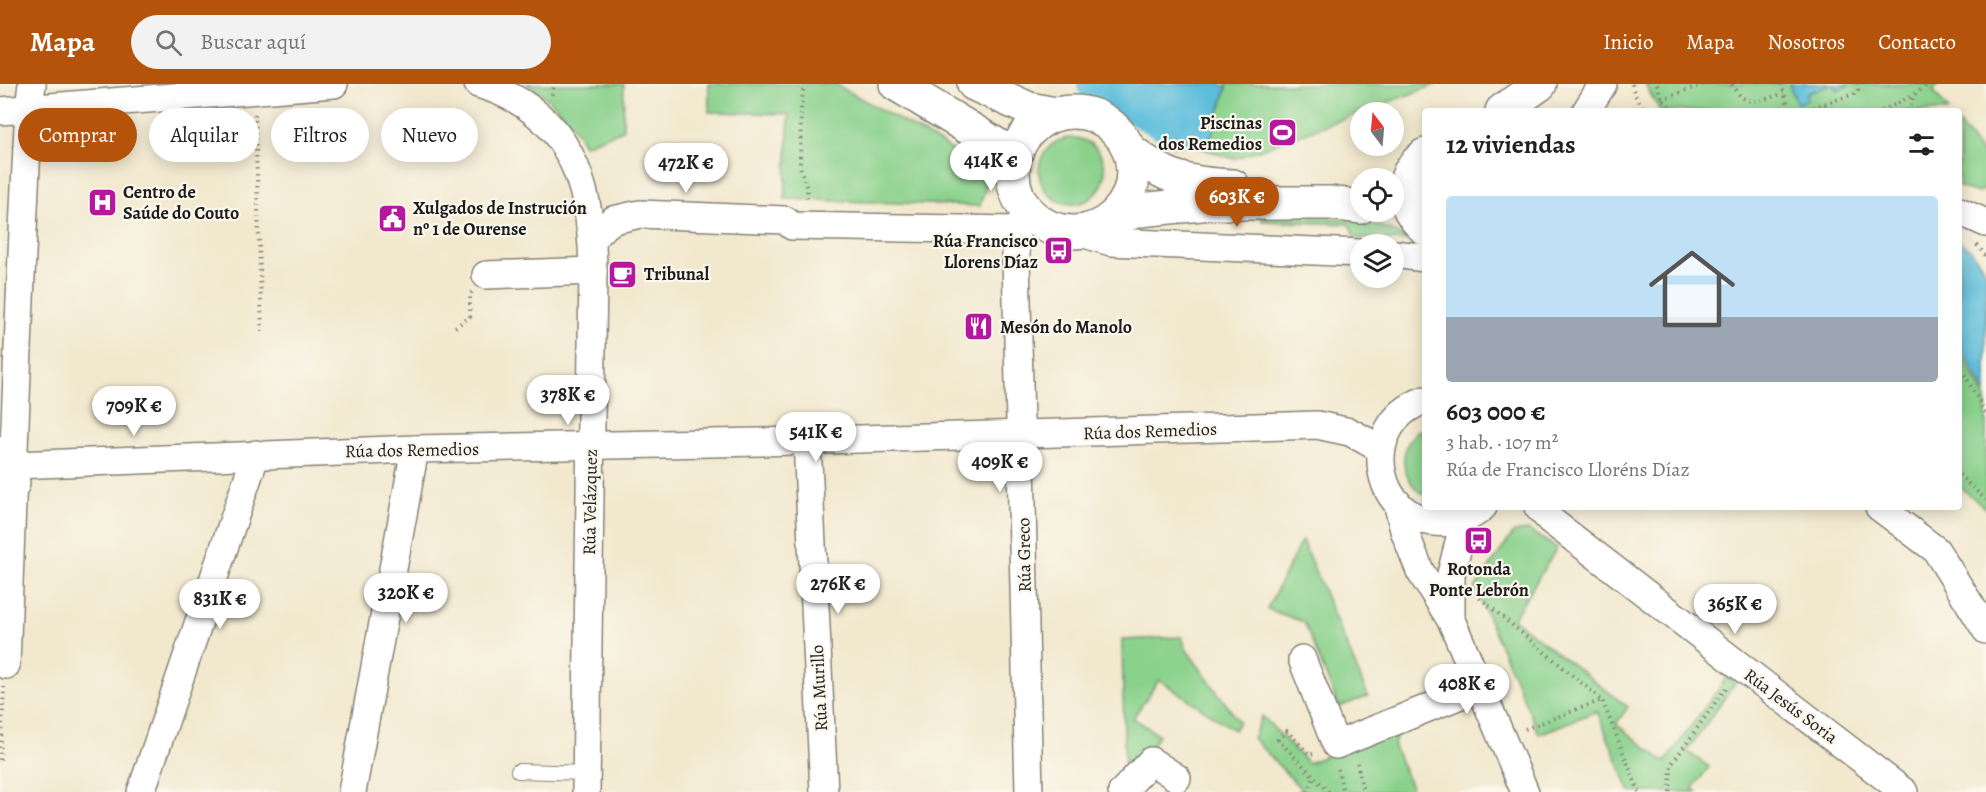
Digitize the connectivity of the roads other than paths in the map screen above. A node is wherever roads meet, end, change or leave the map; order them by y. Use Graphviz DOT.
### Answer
graph roads {
  1 [pos="334,84"];
  2 [pos="478,84"];
  3 [pos="876,84"];
  4 [pos="896,84"];
  5 [pos="974,84"];
  6 [pos="1540,84"];
  7 [pos="1556,84"];
  8 [pos="30,92"];
  9 [pos="1506,108"];
  10 [pos="1538,108"];
  11 [pos="0,111"];
  12 [pos="1055,114"];
  13 [pos="955,120"];
  14 [pos="1130,150"];
  15 [pos="1015,156"];
  16 [pos="1407,168"];
  17 [pos="1350,184"];
  18 [pos="1350,205"];
  19 [pos="1962,212"];
  20 [pos="1111,219"];
  21 [pos="1410,220"];
  22 [pos="1023,222"];
  23 [pos="1986,223"];
  24 [pos="1078,232"];
  25 [pos="592,240"];
  26 [pos="1350,252"];
  27 [pos="1404,255"];
  28 [pos="1422,258"];
  29 [pos="593,272"];
  30 [pos="486,275"];
  31 [pos="1422,401"];
  32 [pos="1021,435"];
  33 [pos="807,441"];
  34 [pos="590,447"];
  35 [pos="415,449"];
  36 [pos="1381,449"];
  37 [pos="256,454"];
  38 [pos="7,473"];
  39 [pos="1396,502"];
  40 [pos="1541,510"];
  41 [pos="1883,510"];
  42 [pos="1474,513"];
  43 [pos="1451,620"];
  44 [pos="1986,630"];
  45 [pos="1302,659"];
  46 [pos="6,665"];
  47 [pos="1480,687"];
  48 [pos="518,771"];
  49 [pos="1177,778"];
  50 [pos="586,783"];
  51 [pos="141,792"];
  52 [pos="352,792"];
  53 [pos="824,792"];
  54 [pos="1029,792"];
  55 [pos="1122,792"];
  56 [pos="1525,792"];
  57 [pos="1904,792"];
  1 -- 8 [label="street"];
  2 -- 25 [label="street, Rúa Velázquez"];
  3 -- 13 [label="street"];
  4 -- 13 [label="street"];
  5 -- 12 [label="street"];
  6 -- 9 [label="street"];
  7 -- 10 [label="street"];
  8 -- 11 [label="street"];
  8 -- 38 [label="street"];
  12 -- 14 [label="street"];
  12 -- 15 [label="street"];
  13 -- 15 [label="street"];
  14 -- 17 [label="street"];
  14 -- 20 [label="street"];
  15 -- 22 [label="street"];
  16 -- 21 [label="street"];
  18 -- 20 [label="street"];
  19 -- 23 [label="street"];
  20 -- 24 [label="street"];
  22 -- 24 [label="street"];
  22 -- 25 [label="street"];
  22 -- 32 [label="street, Rúa Greco"];
  24 -- 26 [label="street"];
  25 -- 29 [label="street, Rúa Velázquez"];
  27 -- 28 [label="street"];
  29 -- 30 [label="street"];
  29 -- 34 [label="street, Rúa Velázquez"];
  31 -- 36 [label="street"];
  32 -- 33 [label="street, Rúa dos Remedios"];
  32 -- 36 [label="street, Rúa dos Remedios"];
  32 -- 54 [label="street, Rúa Greco"];
  33 -- 34 [label="street, Rúa dos Remedios"];
  33 -- 53 [label="street, Rúa Murillo"];
  34 -- 35 [label="street, Rúa dos Remedios"];
  34 -- 50 [label="street, Rúa Velázquez"];
  35 -- 37 [label="street, Rúa dos Remedios"];
  35 -- 52 [label="street"];
  36 -- 39 [label="street"];
  37 -- 38 [label="street, Rúa dos Remedios"];
  37 -- 51 [label="street"];
  38 -- 46 [label="street"];
  39 -- 42 [label="street"];
  39 -- 43 [label="street"];
  40 -- 57 [label="street, Rúa Jesús Soria"];
  41 -- 44 [label="street"];
  42 -- 43 [label="street"];
  43 -- 47 [label="street"];
  45 -- 47 [label="street"];
  47 -- 56 [label="street"];
  48 -- 50 [label="lane"];
  49 -- 55 [label="street"];
}
